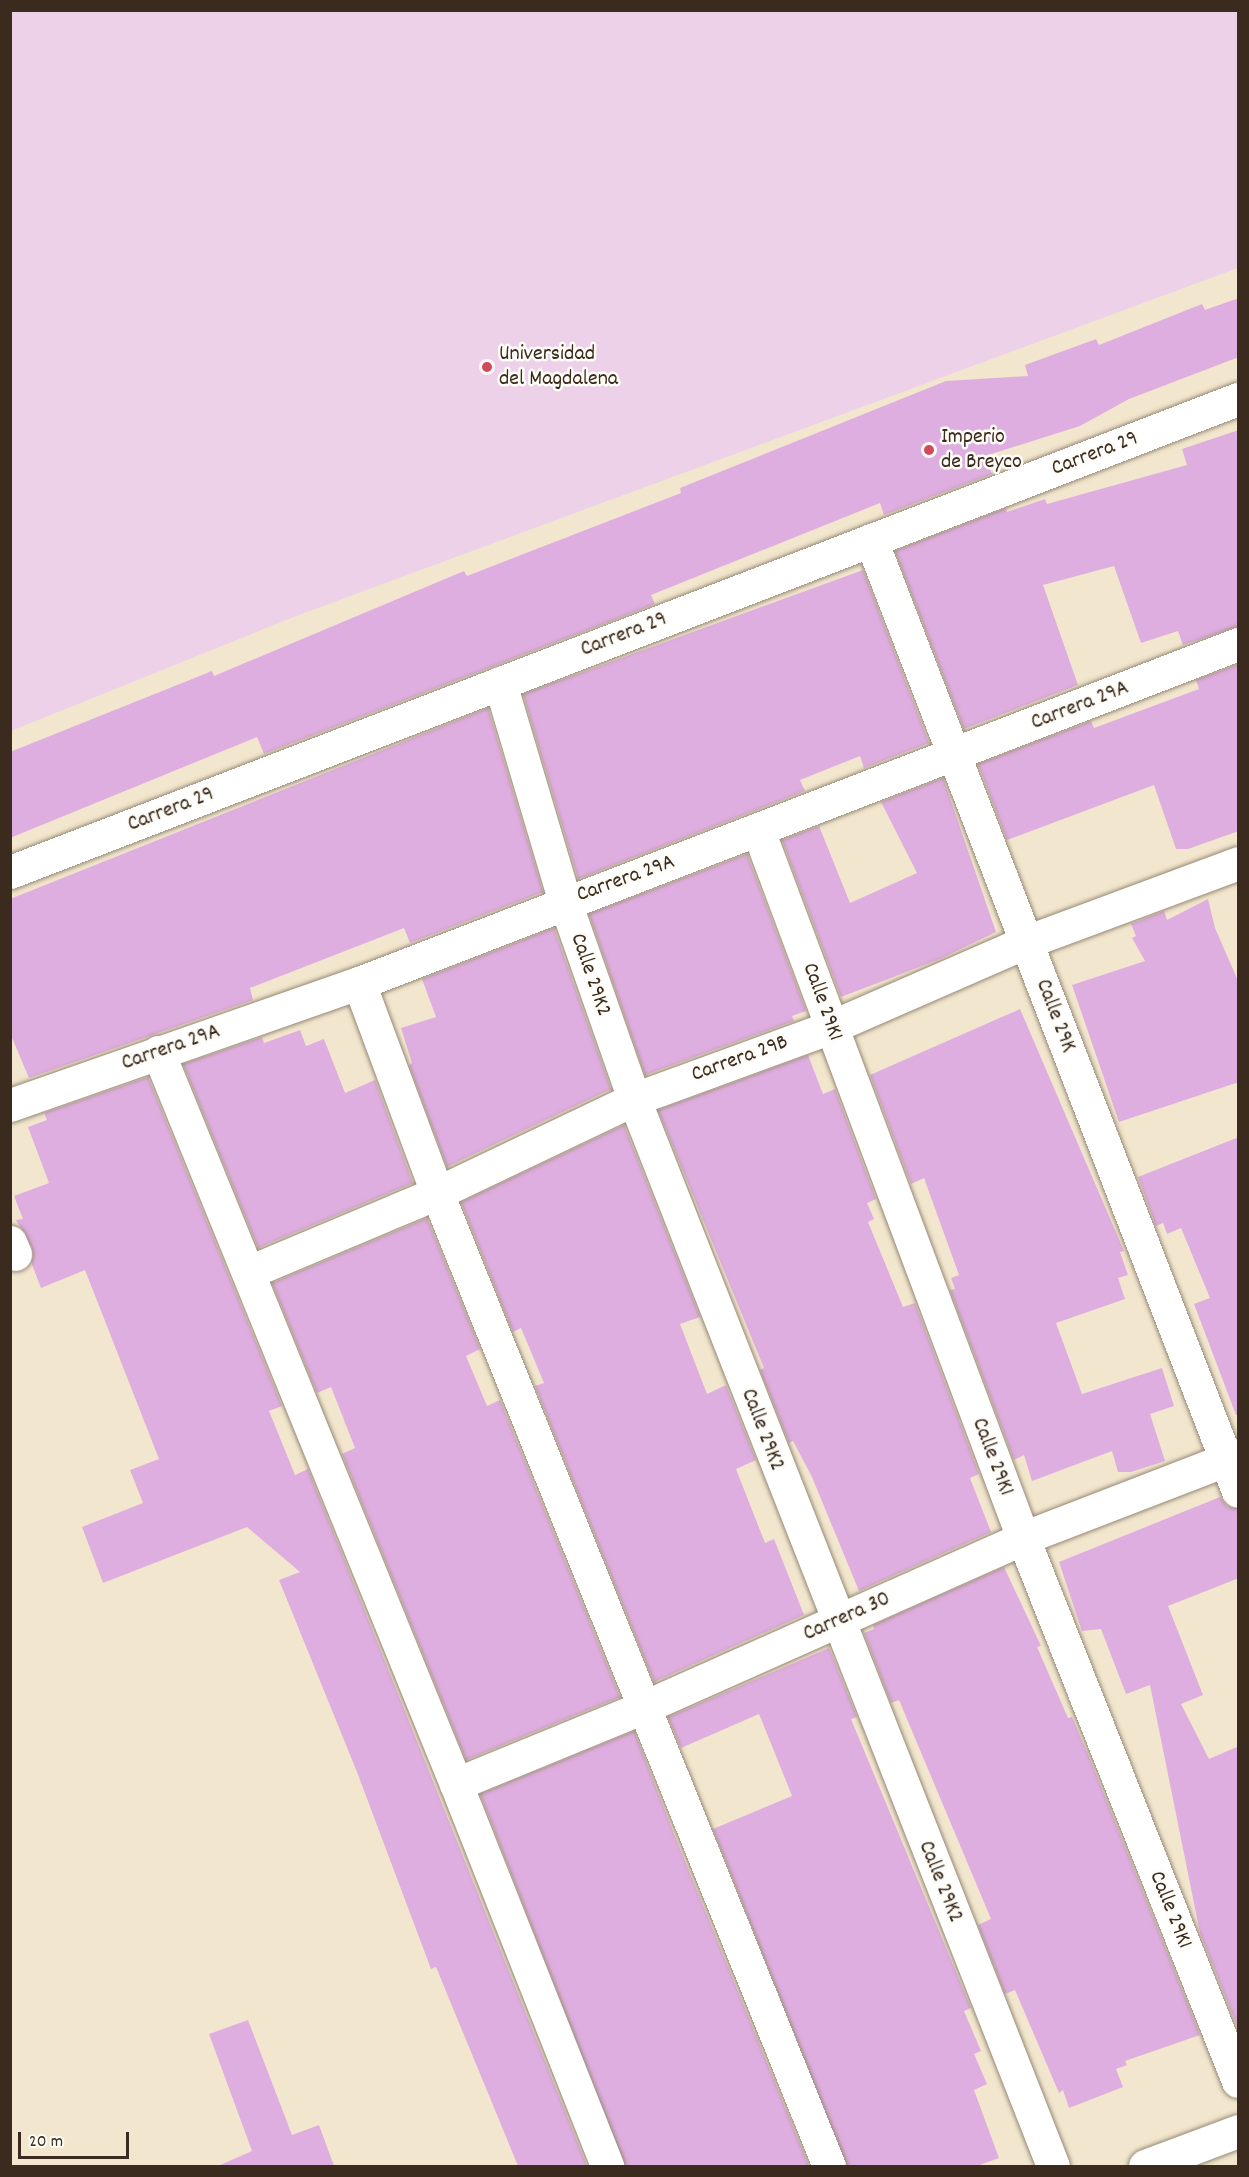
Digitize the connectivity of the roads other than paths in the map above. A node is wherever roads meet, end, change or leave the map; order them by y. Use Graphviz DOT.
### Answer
graph roads {
  1 [pos="1239,399"];
  2 [pos="871,540"];
  3 [pos="1239,644"];
  4 [pos="500,683"];
  5 [pos="954,755"];
  6 [pos="758,830"];
  7 [pos="1239,864"];
  8 [pos="10,872"];
  9 [pos="565,902"];
  10 [pos="1026,942"];
  11 [pos="359,983"];
  12 [pos="831,1026"];
  13 [pos="158,1052"];
  14 [pos="634,1099"];
  15 [pos="10,1105"];
  16 [pos="437,1193"];
  17 [pos="249,1272"];
  18 [pos="1233,1457"];
  19 [pos="1239,1491"];
  20 [pos="1023,1538"];
  21 [pos="837,1622"];
  22 [pos="644,1707"];
  23 [pos="456,1784"];
  24 [pos="1239,2081"];
  25 [pos="1239,2131"];
  26 [pos="607,2166"];
  27 [pos="829,2166"];
  28 [pos="1053,2166"];
  29 [pos="1145,2166"];
  1 -- 2 [label="street, Carrera 29"];
  2 -- 4 [label="street, Carrera 29"];
  2 -- 5 [label="street, Calle 29K"];
  3 -- 5 [label="street, Carrera 29A"];
  4 -- 8 [label="street, Carrera 29"];
  4 -- 9 [label="street, Calle 29K2"];
  5 -- 6 [label="street, Carrera 29A"];
  5 -- 10 [label="street, Calle 29K"];
  6 -- 9 [label="street, Carrera 29A"];
  6 -- 12 [label="street, Calle 29K1"];
  7 -- 10 [label="street, Carrera 29B"];
  9 -- 11 [label="street, Carrera 29A"];
  9 -- 14 [label="street, Calle 29K2"];
  10 -- 12 [label="street, Carrera 29B"];
  10 -- 18 [label="street, Calle 29K"];
  11 -- 13 [label="street, Carrera 29A"];
  11 -- 16 [label="street"];
  12 -- 14 [label="street, Carrera 29B"];
  12 -- 20 [label="street, Calle 29K1"];
  13 -- 15 [label="street, Carrera 29A"];
  13 -- 17 [label="street"];
  14 -- 16 [label="street, Carrera 29B"];
  14 -- 21 [label="street, Calle 29K2"];
  16 -- 17 [label="street, Carrera 29B"];
  16 -- 22 [label="street"];
  17 -- 23 [label="street"];
  18 -- 19 [label="street, Calle 29K"];
  18 -- 20 [label="street, Carrera 30"];
  20 -- 21 [label="street, Carrera 30"];
  20 -- 24 [label="street, Calle 29K1"];
  21 -- 22 [label="street, Carrera 30"];
  21 -- 28 [label="street, Calle 29K2"];
  22 -- 23 [label="street, Carrera 30"];
  22 -- 27 [label="street"];
  23 -- 26 [label="street"];
  25 -- 29 [label="street"];
}
